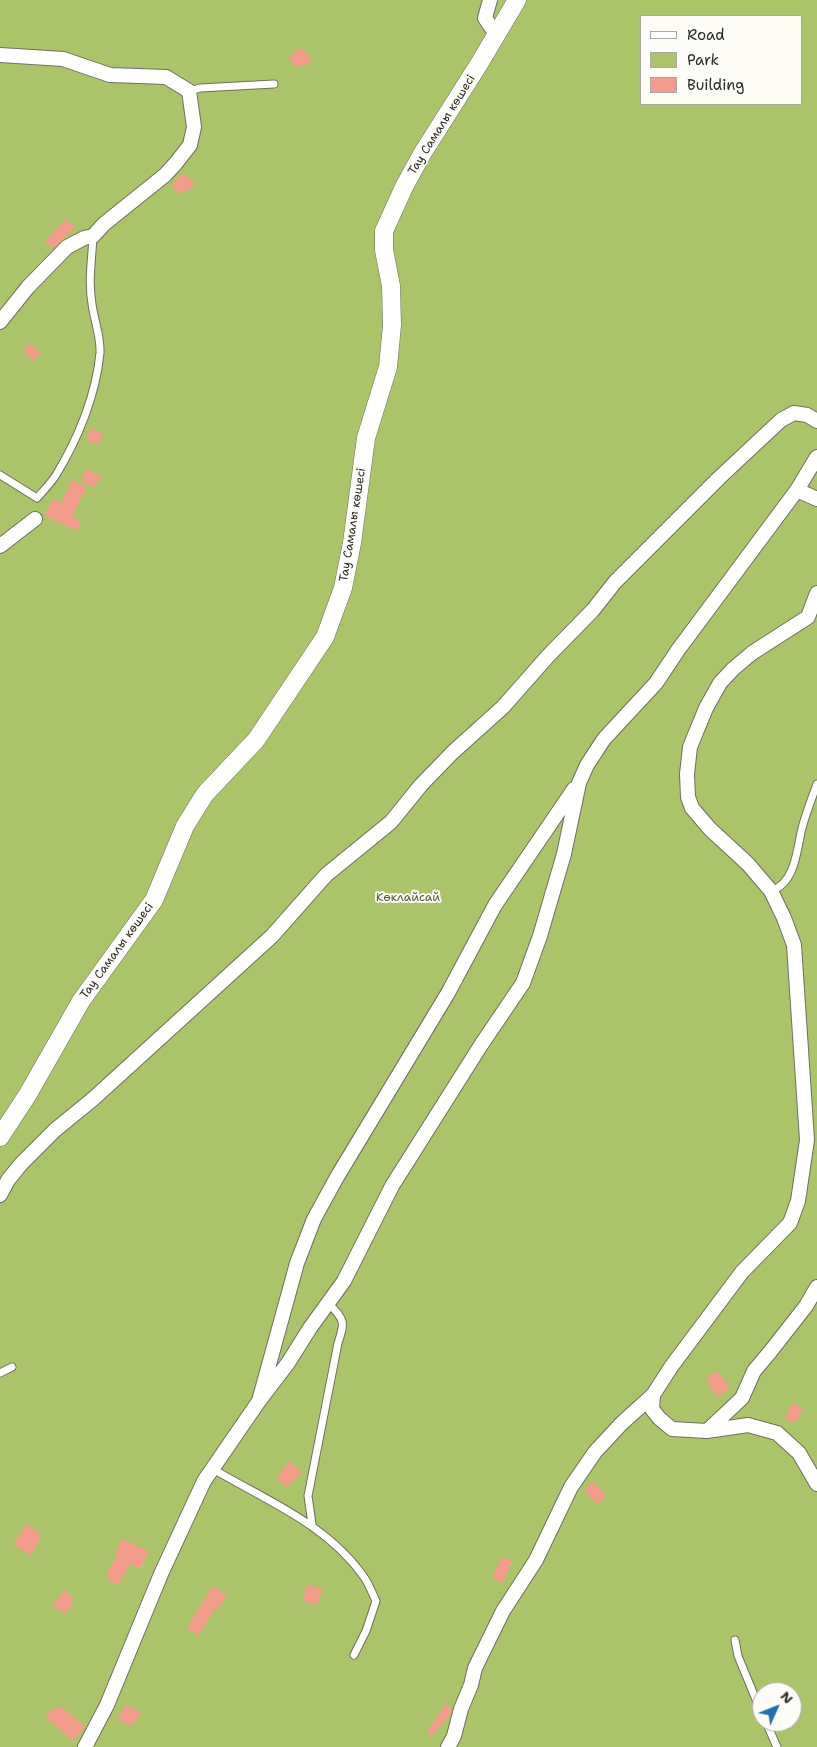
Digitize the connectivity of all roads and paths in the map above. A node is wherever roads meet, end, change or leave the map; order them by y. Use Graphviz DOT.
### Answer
graph roads {
  1 [pos="490,0"];
  2 [pos="517,0"];
  3 [pos="500,29"];
  4 [pos="0,55"];
  5 [pos="274,84"];
  6 [pos="189,91"];
  7 [pos="93,236"];
  8 [pos="0,322"];
  9 [pos="817,422"];
  10 [pos="817,457"];
  11 [pos="0,475"];
  12 [pos="797,490"];
  13 [pos="817,499"];
  14 [pos="35,519"];
  15 [pos="0,546"];
  16 [pos="817,593"];
  17 [pos="579,782"];
  18 [pos="817,784"];
  19 [pos="771,891"];
  20 [pos="0,1137"];
  21 [pos="0,1195"];
  22 [pos="817,1287"];
  23 [pos="329,1304"];
  24 [pos="12,1367"];
  25 [pos="0,1373"];
  26 [pos="653,1395"];
  27 [pos="259,1401"];
  28 [pos="707,1431"];
  29 [pos="213,1468"];
  30 [pos="817,1484"];
  31 [pos="312,1524"];
  32 [pos="735,1640"];
  33 [pos="354,1656"];
  34 [pos="752,1690"];
  35 [pos="770,1732"];
  36 [pos="85,1747"];
  37 [pos="448,1747"];
  38 [pos="777,1747"];
  1 -- 3 [label="street"];
  2 -- 3 [label="street, Тау Самалы көшесі"];
  3 -- 20 [label="street, Тау Самалы көшесі"];
  4 -- 6 [label="street"];
  5 -- 6 [label="lane"];
  6 -- 7 [label="street"];
  7 -- 8 [label="street"];
  7 -- 11 [label="lane"];
  9 -- 21 [label="street"];
  10 -- 12 [label="street"];
  12 -- 13 [label="street"];
  12 -- 17 [label="street"];
  14 -- 15 [label="street"];
  16 -- 19 [label="street"];
  17 -- 23 [label="street"];
  17 -- 27 [label="street"];
  18 -- 19 [label="lane"];
  19 -- 26 [label="street"];
  22 -- 28 [label="street"];
  23 -- 27 [label="street"];
  23 -- 31 [label="lane"];
  24 -- 25 [label="lane"];
  26 -- 28 [label="street"];
  26 -- 37 [label="street"];
  27 -- 29 [label="street"];
  28 -- 30 [label="street"];
  29 -- 31 [label="lane"];
  29 -- 36 [label="street"];
  31 -- 33 [label="lane"];
  32 -- 34 [label="lane"];
  35 -- 38 [label="lane"];
}
